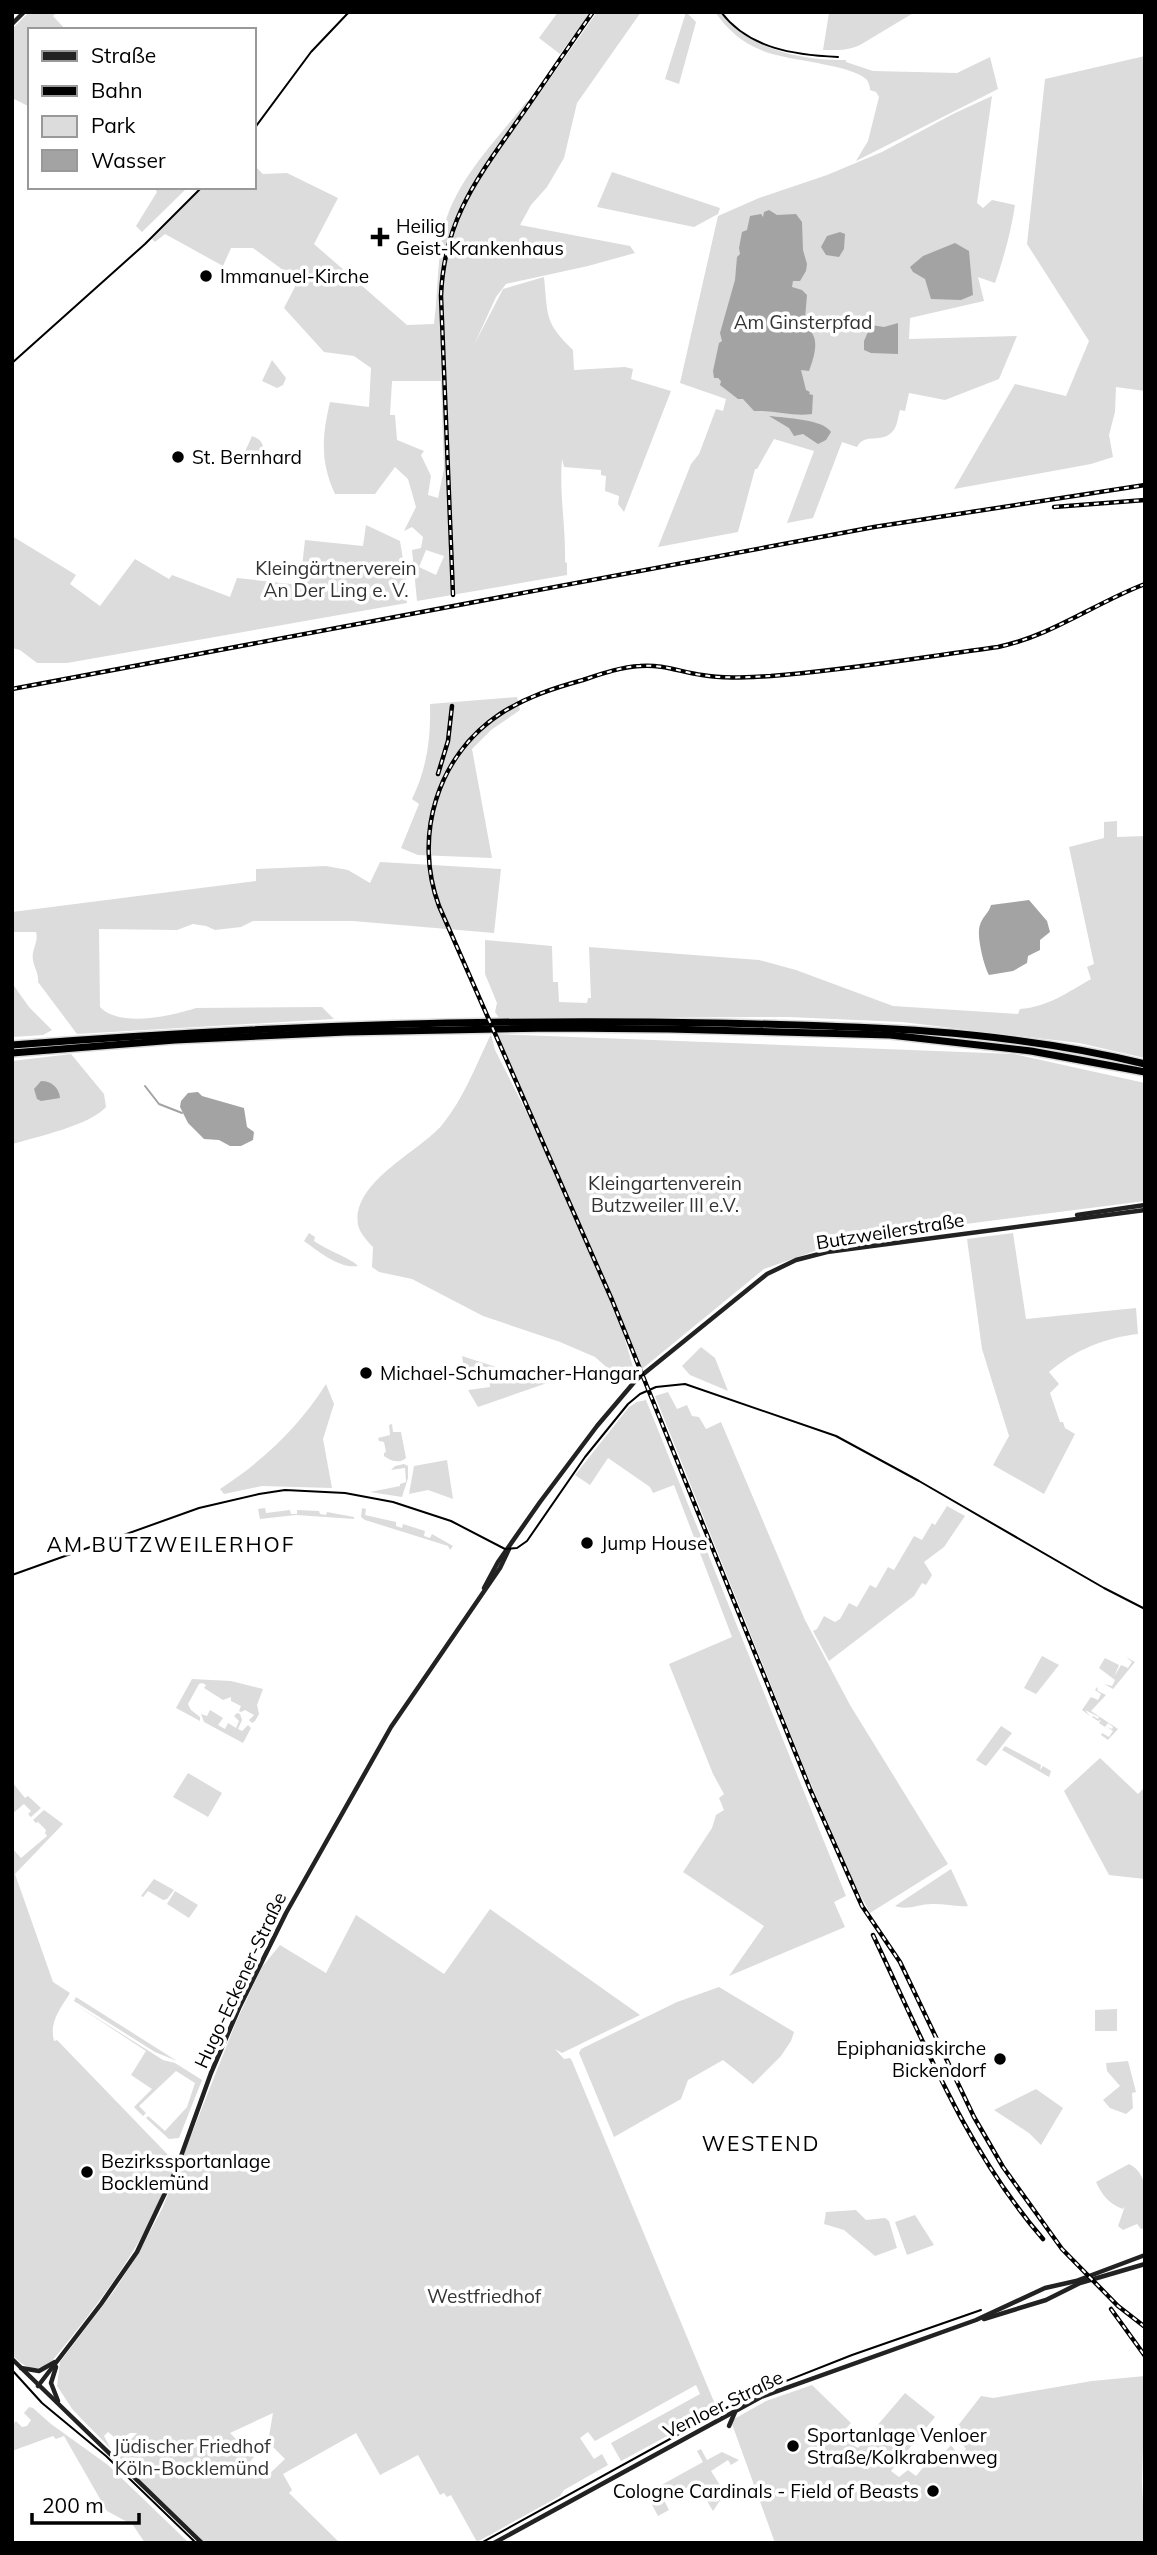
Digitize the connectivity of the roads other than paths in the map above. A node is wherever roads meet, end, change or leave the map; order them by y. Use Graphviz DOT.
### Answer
graph roads {
  1 [pos="24,12"];
  2 [pos="12,24"];
  3 [pos="12,1045"];
  4 [pos="12,1053"];
  5 [pos="1143,1064"];
  6 [pos="1145,1072"];
  7 [pos="1145,1208"];
  8 [pos="624,1393"];
  9 [pos="1145,2255"];
  10 [pos="1145,2264"];
  11 [pos="1045,2288"];
  12 [pos="1021,2297"];
  13 [pos="1046,2300"];
  14 [pos="1021,2308"];
  15 [pos="976,2320"];
  16 [pos="60,2357"];
  17 [pos="12,2360"];
  18 [pos="19,2367"];
  19 [pos="38,2386"];
  20 [pos="59,2404"];
  21 [pos="736,2411"];
  22 [pos="729,2426"];
  23 [pos="202,2543"];
  24 [pos="495,2543"];
  1 -- 2 [label="main road"];
  3 -- 5 [label="highway"];
  4 -- 6 [label="highway"];
  7 -- 8 [label="main road, Butzweilerstraße"];
  8 -- 16 [label="main road, Hugo-Eckener-Straße"];
  9 -- 11 [label="main road, Venloer Straße"];
  10 -- 13 [label="main road, Venloer Straße"];
  11 -- 12 [label="main road, Venloer Straße"];
  11 -- 13 [label="main road"];
  12 -- 14 [label="main road"];
  12 -- 15 [label="main road, Venloer Straße"];
  13 -- 14 [label="main road, Venloer Straße"];
  14 -- 15 [label="main road, Venloer Straße"];
  15 -- 21 [label="main road, Venloer Straße"];
  16 -- 18 [label="main road"];
  16 -- 19 [label="main road, Hugo-Eckener-Straße"];
  16 -- 20 [label="main road"];
  17 -- 18 [label="main road"];
  18 -- 19 [label="main road"];
  19 -- 20 [label="main road"];
  20 -- 23 [label="main road"];
  21 -- 22 [label="main road"];
  21 -- 24 [label="main road, Venloer Straße"];
}
